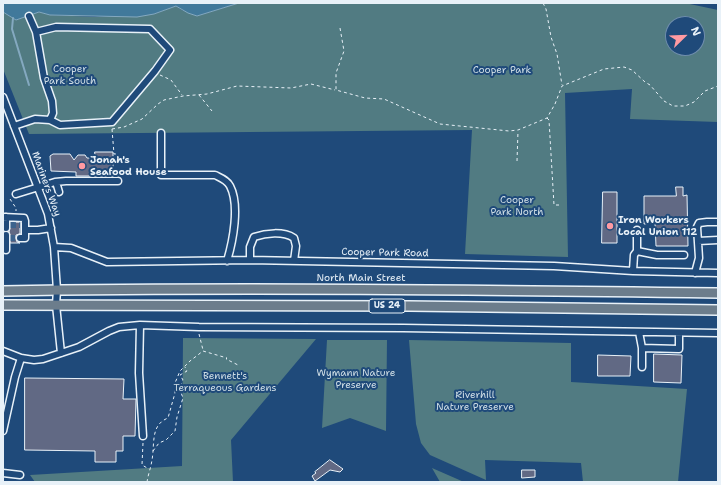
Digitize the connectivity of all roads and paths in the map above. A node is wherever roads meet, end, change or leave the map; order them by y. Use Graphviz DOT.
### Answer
graph roads {
  1 [pos="543,3"];
  2 [pos="29,16"];
  3 [pos="340,28"];
  4 [pos="36,32"];
  5 [pos="153,73"];
  6 [pos="562,86"];
  7 [pos="718,86"];
  8 [pos="336,90"];
  9 [pos="199,95"];
  10 [pos="183,96"];
  11 [pos="3,97"];
  12 [pos="5,109"];
  13 [pos="212,111"];
  14 [pos="547,118"];
  15 [pos="50,120"];
  16 [pos="14,126"];
  17 [pos="518,130"];
  18 [pos="161,134"];
  19 [pos="117,154"];
  20 [pos="517,161"];
  21 [pos="118,181"];
  22 [pos="56,182"];
  23 [pos="38,187"];
  24 [pos="59,192"];
  25 [pos="16,194"];
  26 [pos="10,200"];
  27 [pos="561,205"];
  28 [pos="16,213"];
  29 [pos="5,217"];
  30 [pos="718,222"];
  31 [pos="7,226"];
  32 [pos="24,227"];
  33 [pos="51,228"];
  34 [pos="638,230"];
  35 [pos="7,237"];
  36 [pos="20,238"];
  37 [pos="718,240"];
  38 [pos="698,241"];
  39 [pos="54,247"];
  40 [pos="6,250"];
  41 [pos="637,251"];
  42 [pos="684,255"];
  43 [pos="250,260"];
  44 [pos="227,261"];
  45 [pos="294,261"];
  46 [pos="633,271"];
  47 [pos="695,272"];
  48 [pos="718,273"];
  49 [pos="57,290"];
  50 [pos="3,291"];
  51 [pos="718,293"];
  52 [pos="3,305"];
  53 [pos="56,305"];
  54 [pos="718,310"];
  55 [pos="140,325"];
  56 [pos="199,327"];
  57 [pos="639,332"];
  58 [pos="679,333"];
  59 [pos="718,333"];
  60 [pos="642,348"];
  61 [pos="3,351"];
  62 [pos="203,351"];
  63 [pos="61,353"];
  64 [pos="21,358"];
  65 [pos="238,365"];
  66 [pos="185,366"];
  67 [pos="642,367"];
  68 [pos="179,387"];
  69 [pos="175,389"];
  70 [pos="5,419"];
  71 [pos="3,431"];
  72 [pos="143,436"];
  73 [pos="152,452"];
  74 [pos="149,469"];
  75 [pos="3,473"];
  76 [pos="20,475"];
  77 [pos="147,482"];
  1 -- 6 [label="path"];
  2 -- 4 [label="street"];
  3 -- 8 [label="path"];
  4 -- 5 [label="street"];
  4 -- 15 [label="street"];
  5 -- 10 [label="path"];
  5 -- 15 [label="street"];
  6 -- 7 [label="path"];
  6 -- 14 [label="path"];
  8 -- 9 [label="path"];
  8 -- 17 [label="path"];
  9 -- 10 [label="path"];
  9 -- 13 [label="path"];
  10 -- 19 [label="path"];
  11 -- 12 [label="street, Mariners Way"];
  12 -- 16 [label="street, Mariners Way"];
  14 -- 17 [label="path"];
  14 -- 27 [label="path"];
  15 -- 16 [label="street"];
  16 -- 23 [label="street, Mariners Way"];
  17 -- 20 [label="path"];
  18 -- 44 [label="street"];
  21 -- 22 [label="street"];
  22 -- 23 [label="street"];
  22 -- 24 [label="street"];
  23 -- 25 [label="street"];
  23 -- 33 [label="street, Mariners Way"];
  26 -- 28 [label="path"];
  29 -- 31 [label="street"];
  29 -- 32 [label="street"];
  30 -- 38 [label="street"];
  32 -- 33 [label="street"];
  32 -- 36 [label="street"];
  33 -- 39 [label="street, Mariners Way"];
  34 -- 41 [label="street"];
  35 -- 40 [label="street"];
  37 -- 38 [label="street"];
  38 -- 47 [label="street"];
  39 -- 44 [label="street, Cooper Park Road"];
  39 -- 49 [label="street, Mariners Way"];
  41 -- 42 [label="street"];
  41 -- 46 [label="street"];
  43 -- 44 [label="street, Cooper Park Road"];
  43 -- 45 [label="street, Cooper Park Road"];
  43 -- 45 [label="street"];
  45 -- 46 [label="street, Cooper Park Road"];
  46 -- 47 [label="street, Cooper Park Road"];
  47 -- 48 [label="street, Cooper Park Road"];
  49 -- 50 [label="highway, North Main Street / US 24"];
  49 -- 51 [label="highway, North Main Street / US 24"];
  49 -- 53 [label="street, Mariners Way"];
  52 -- 53 [label="highway, US 24"];
  53 -- 54 [label="highway, US 24"];
  53 -- 63 [label="street, Mariners Way"];
  55 -- 56 [label="street"];
  55 -- 63 [label="street"];
  55 -- 72 [label="street"];
  56 -- 57 [label="street"];
  56 -- 62 [label="path"];
  57 -- 58 [label="street"];
  57 -- 60 [label="street"];
  58 -- 59 [label="street"];
  58 -- 60 [label="street"];
  60 -- 67 [label="street"];
  61 -- 64 [label="street"];
  62 -- 65 [label="path"];
  62 -- 66 [label="path"];
  63 -- 64 [label="street"];
  64 -- 70 [label="street"];
  66 -- 68 [label="path"];
  66 -- 69 [label="path"];
  68 -- 69 [label="path"];
  68 -- 73 [label="path"];
  69 -- 73 [label="path"];
  70 -- 71 [label="street"];
  72 -- 74 [label="path"];
  73 -- 74 [label="path"];
  74 -- 77 [label="path"];
  75 -- 76 [label="street"];
}
